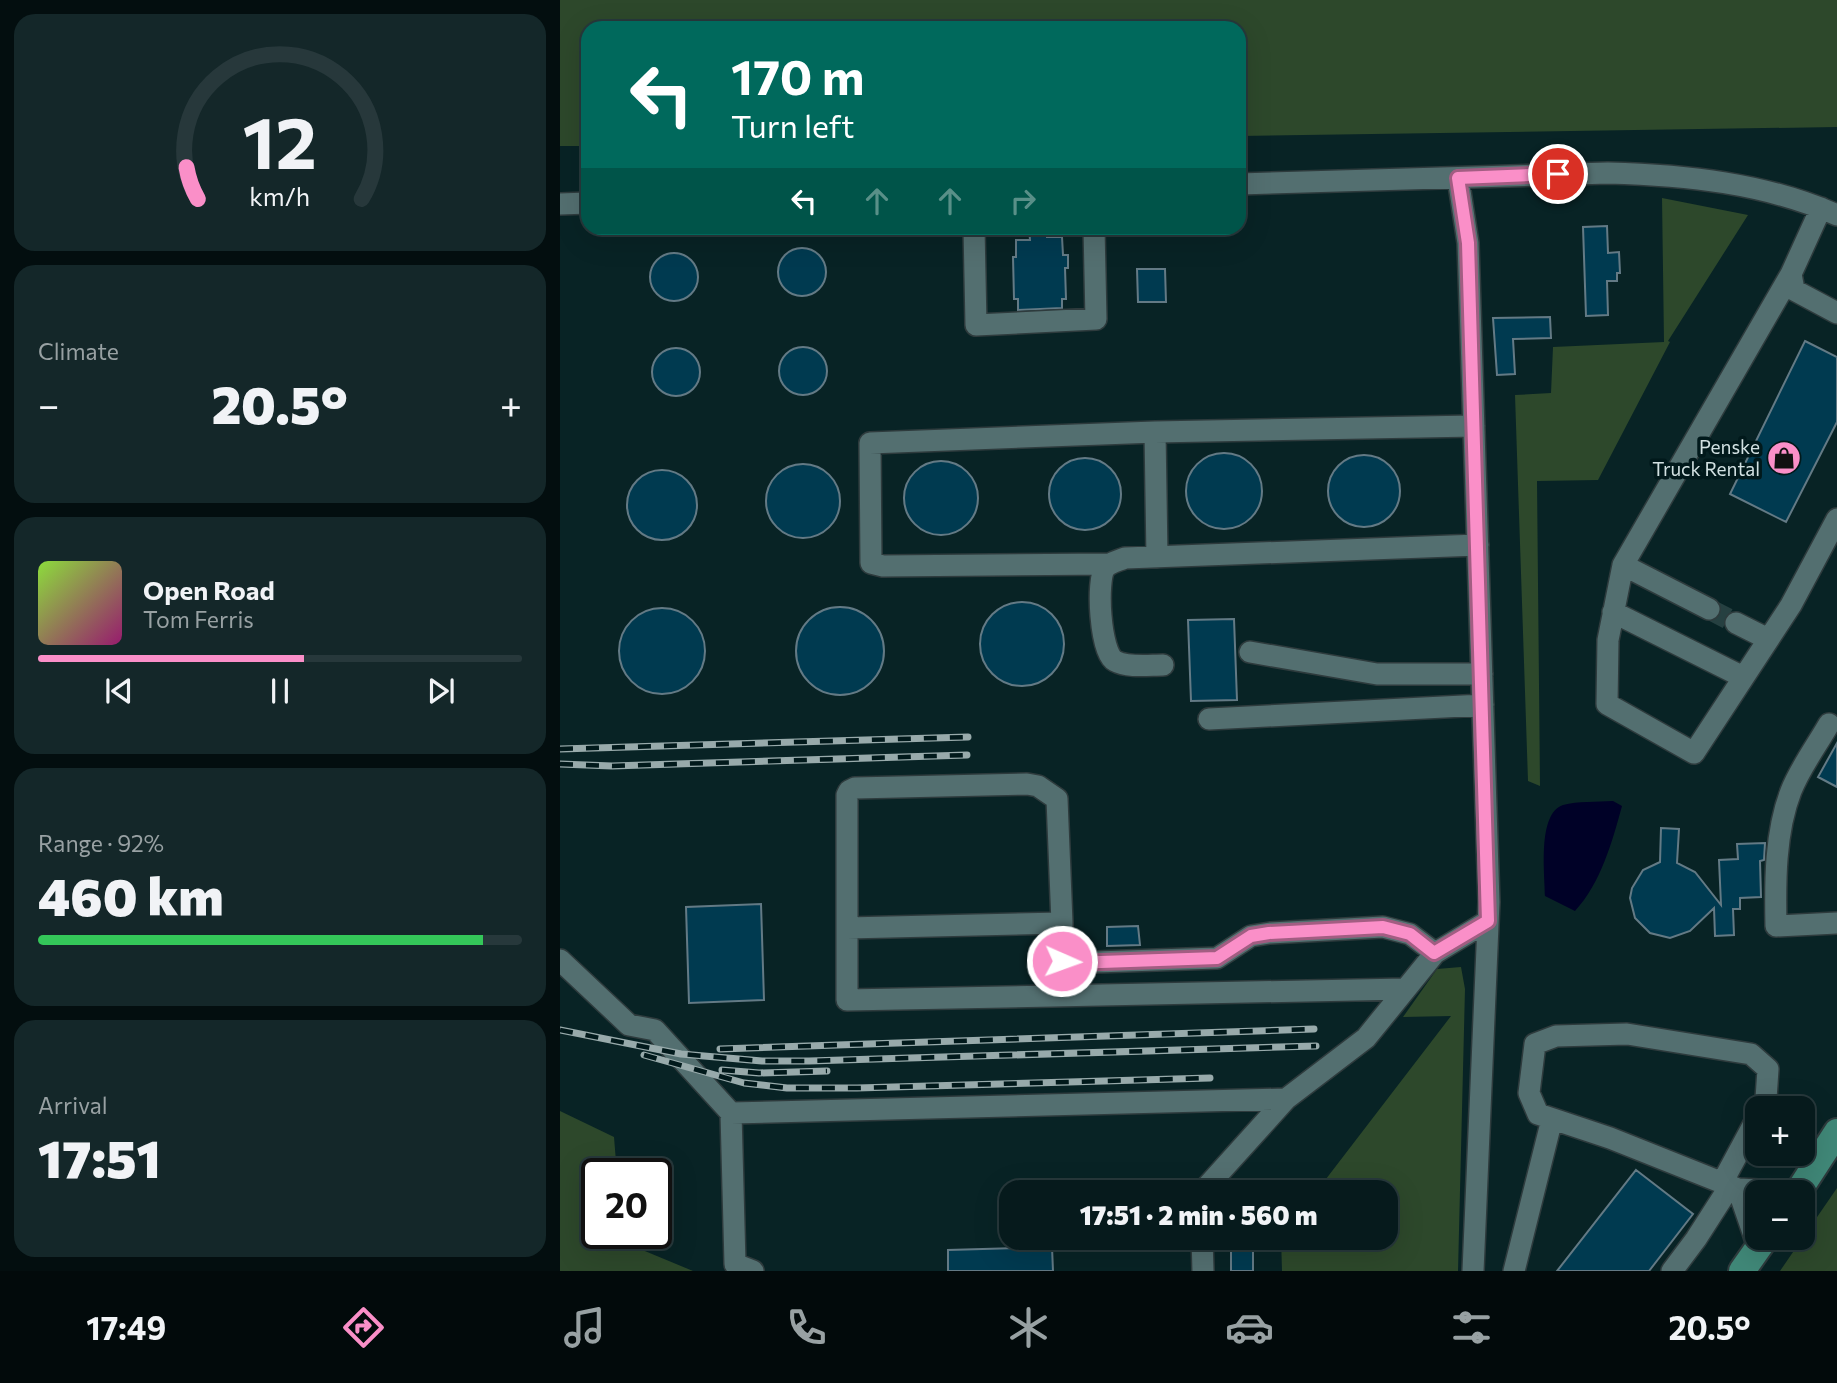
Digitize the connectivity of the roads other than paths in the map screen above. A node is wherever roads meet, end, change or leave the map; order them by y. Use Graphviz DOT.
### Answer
graph roads {
  1 [pos="1458,178"];
  2 [pos="1246,184"];
  3 [pos="581,203"];
  4 [pos="560,204"];
  5 [pos="1829,211"];
  6 [pos="974,235"];
  7 [pos="1094,235"];
  8 [pos="1791,274"];
  9 [pos="1837,313"];
  10 [pos="1474,426"];
  11 [pos="1155,432"];
  12 [pos="1837,519"];
  13 [pos="1478,545"];
  14 [pos="1157,557"];
  15 [pos="1110,564"];
  16 [pos="1623,565"];
  17 [pos="1709,609"];
  18 [pos="1614,612"];
  19 [pos="1736,623"];
  20 [pos="1768,639"];
  21 [pos="1250,652"];
  22 [pos="1163,665"];
  23 [pos="1482,674"];
  24 [pos="1743,677"];
  25 [pos="1483,705"];
  26 [pos="1209,719"];
  27 [pos="1829,724"];
  28 [pos="1488,921"];
  29 [pos="1062,923"];
  30 [pos="1837,923"];
  31 [pos="847,928"];
  32 [pos="1434,953"];
  33 [pos="560,960"];
  34 [pos="1405,989"];
  35 [pos="1766,1096"];
  36 [pos="1286,1099"];
  37 [pos="731,1113"];
  38 [pos="1552,1119"];
  39 [pos="1837,1132"];
  40 [pos="1745,1148"];
  41 [pos="1213,1180"];
  42 [pos="1806,1180"];
  43 [pos="1730,1186"];
  44 [pos="1745,1187"];
  45 [pos="1745,1212"];
  46 [pos="1202,1250"];
  47 [pos="1756,1250"];
  48 [pos="753,1271"];
  49 [pos="1203,1271"];
  50 [pos="1473,1271"];
  51 [pos="1514,1271"];
  52 [pos="1672,1271"];
  53 [pos="1742,1271"];
  1 -- 2 [label="street"];
  1 -- 5 [label="street"];
  1 -- 10 [label="street"];
  3 -- 4 [label="street"];
  5 -- 8 [label="street"];
  6 -- 7 [label="street"];
  8 -- 9 [label="street"];
  8 -- 16 [label="street"];
  10 -- 11 [label="street"];
  10 -- 13 [label="street"];
  11 -- 14 [label="street"];
  11 -- 15 [label="street"];
  12 -- 20 [label="street"];
  13 -- 14 [label="street"];
  13 -- 23 [label="street"];
  14 -- 15 [label="street"];
  15 -- 22 [label="street"];
  16 -- 17 [label="street"];
  16 -- 18 [label="street"];
  18 -- 24 [label="street"];
  18 -- 24 [label="street"];
  19 -- 20 [label="street"];
  20 -- 24 [label="street"];
  21 -- 23 [label="street"];
  23 -- 25 [label="street"];
  25 -- 26 [label="street"];
  25 -- 28 [label="street"];
  27 -- 30 [label="street"];
  28 -- 32 [label="street"];
  28 -- 50 [label="street"];
  29 -- 31 [label="street"];
  29 -- 31 [label="street"];
  29 -- 32 [label="street"];
  31 -- 34 [label="street"];
  32 -- 34 [label="street"];
  33 -- 37 [label="street"];
  34 -- 36 [label="street"];
  35 -- 38 [label="street"];
  36 -- 37 [label="street"];
  36 -- 41 [label="street"];
  37 -- 48 [label="street"];
  38 -- 43 [label="street"];
  38 -- 51 [label="street"];
  39 -- 42 [label="main road"];
  40 -- 43 [label="street"];
  43 -- 44 [label="street"];
  43 -- 45 [label="street"];
  43 -- 52 [label="street"];
  46 -- 49 [label="street"];
  47 -- 53 [label="main road"];
}
